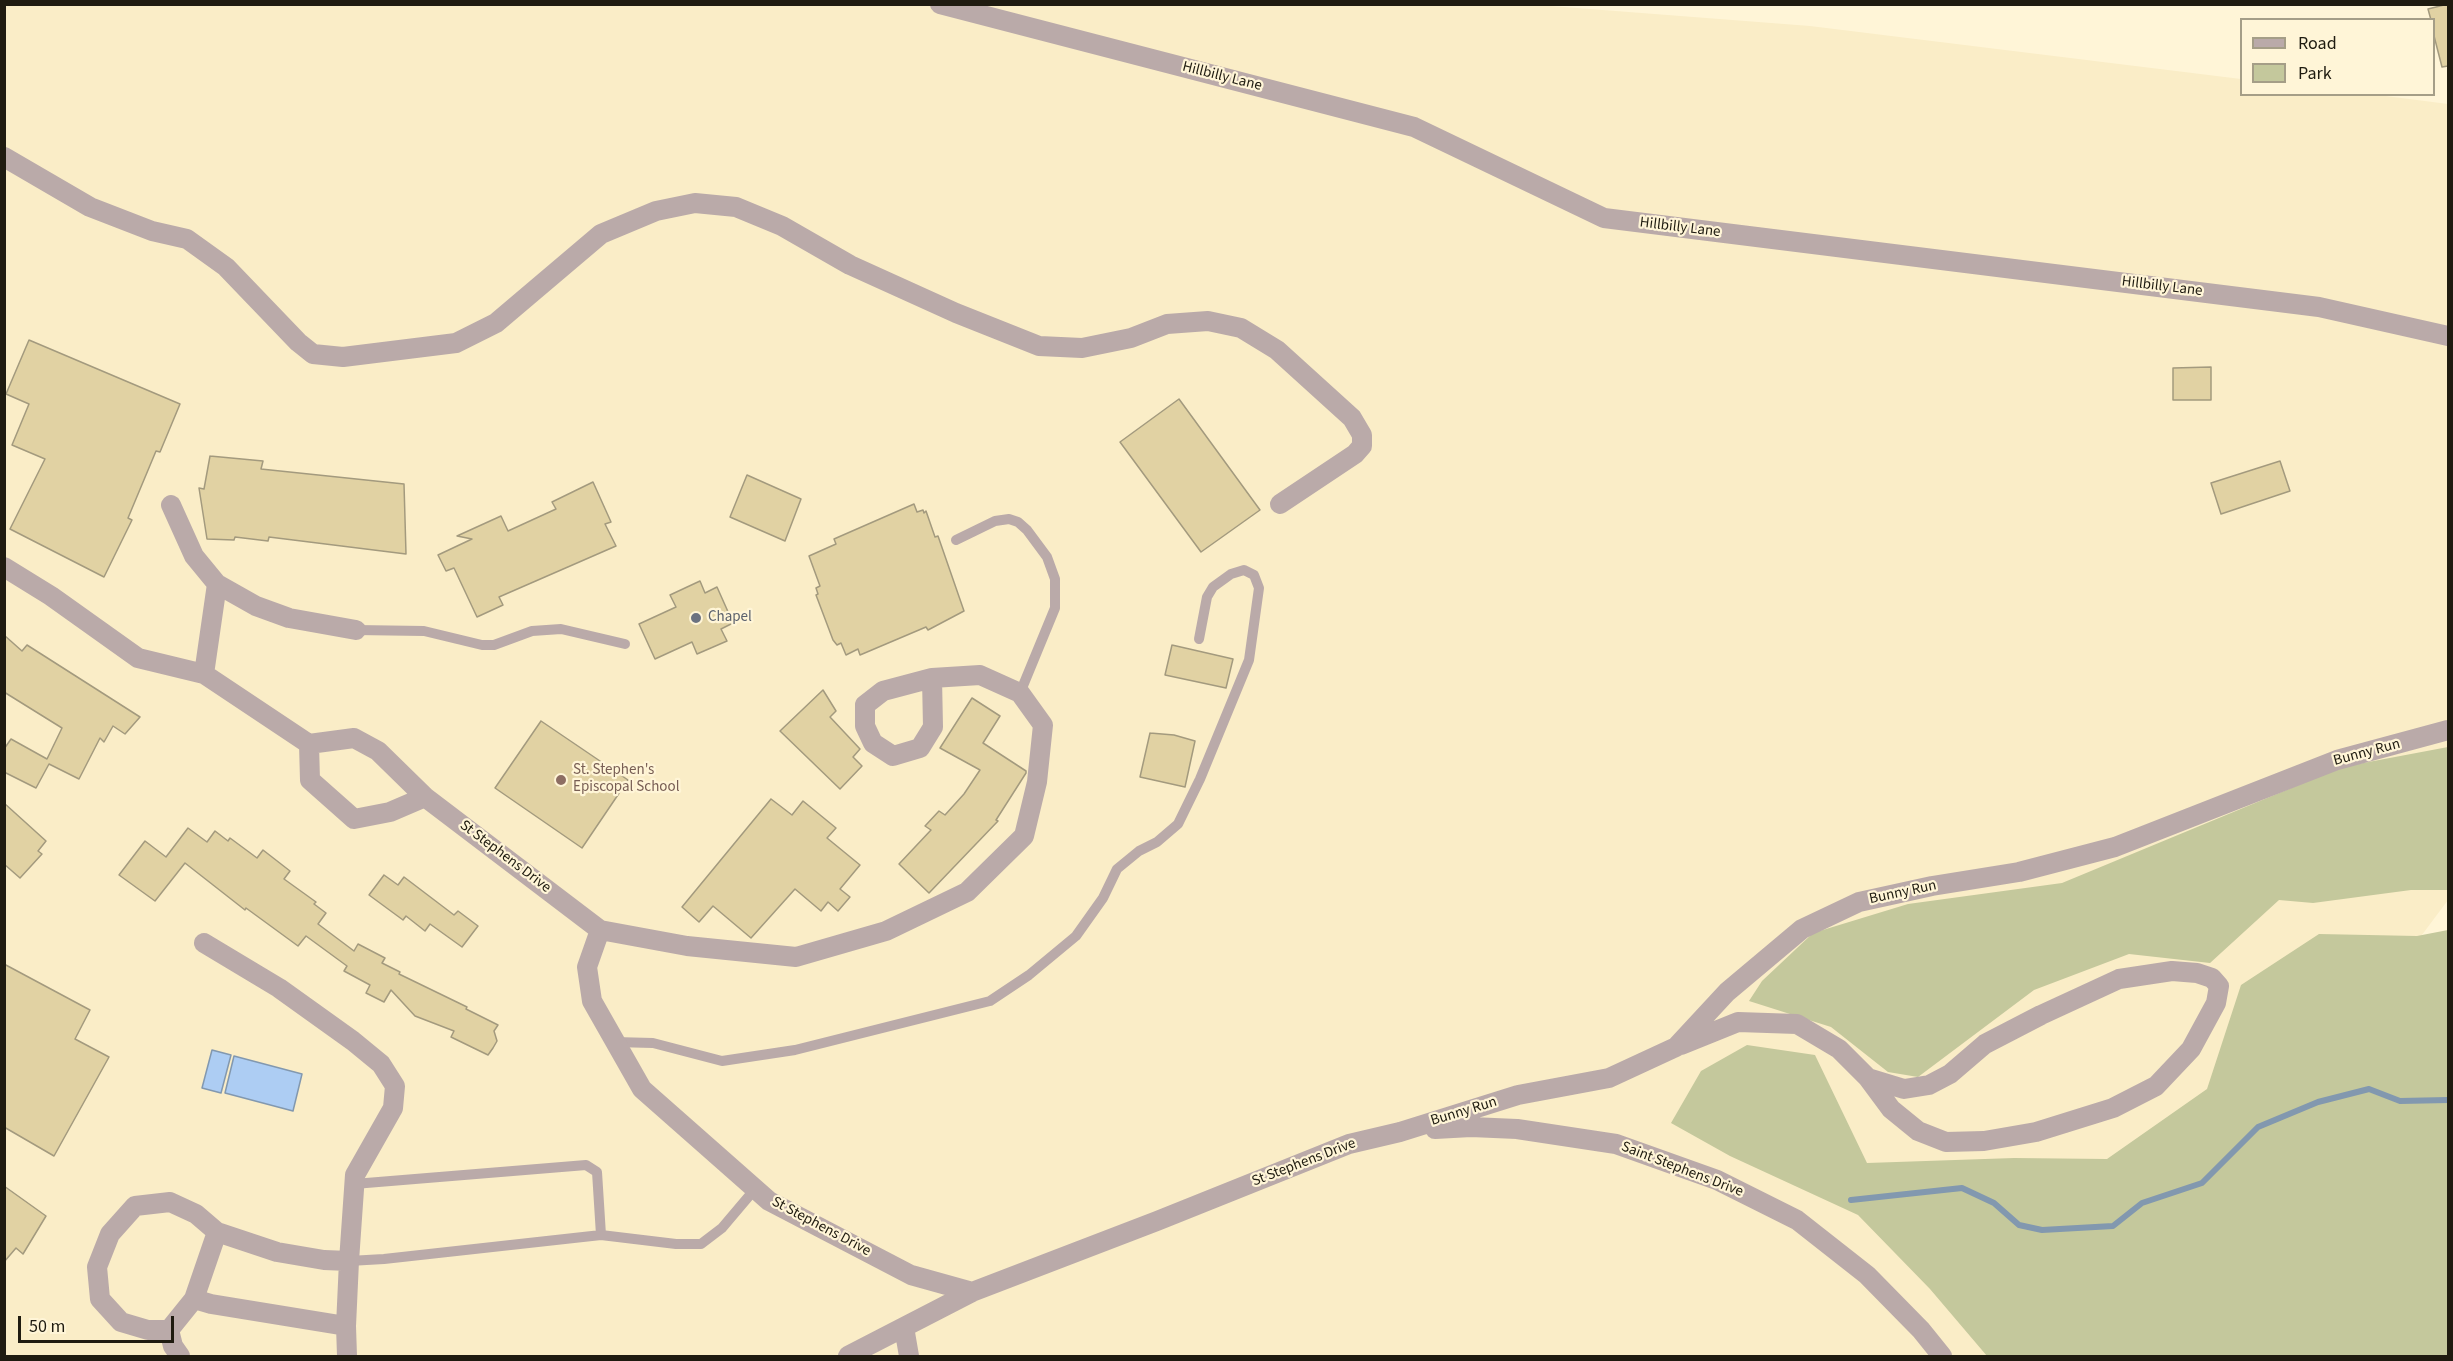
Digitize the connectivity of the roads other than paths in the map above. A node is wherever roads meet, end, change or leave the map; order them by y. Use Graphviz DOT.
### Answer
graph roads {
  1 [pos="940,4"];
  2 [pos="4,157"];
  3 [pos="2448,336"];
  4 [pos="1280,504"];
  5 [pos="171,505"];
  6 [pos="956,540"];
  7 [pos="4,567"];
  8 [pos="217,584"];
  9 [pos="356,630"];
  10 [pos="1199,639"];
  11 [pos="625,644"];
  12 [pos="204,674"];
  13 [pos="932,678"];
  14 [pos="1020,693"];
  15 [pos="2448,730"];
  16 [pos="309,744"];
  17 [pos="425,797"];
  18 [pos="600,930"];
  19 [pos="204,943"];
  20 [pos="614,1042"];
  21 [pos="1676,1047"];
  22 [pos="1868,1078"];
  23 [pos="1400,1132"];
  24 [pos="354,1184"];
  25 [pos="755,1189"];
  26 [pos="217,1232"];
  27 [pos="601,1235"];
  28 [pos="349,1261"];
  29 [pos="972,1292"];
  30 [pos="194,1299"];
  31 [pos="346,1326"];
  32 [pos="904,1327"];
  33 [pos="169,1330"];
  34 [pos="180,1356"];
  35 [pos="347,1356"];
  36 [pos="848,1356"];
  37 [pos="909,1356"];
  38 [pos="1942,1356"];
  1 -- 3 [label="street, Hillbilly Lane"];
  2 -- 4 [label="street"];
  5 -- 8 [label="street"];
  6 -- 14 [label="lane"];
  7 -- 12 [label="street"];
  8 -- 9 [label="street"];
  8 -- 12 [label="street"];
  9 -- 11 [label="lane"];
  10 -- 20 [label="lane"];
  12 -- 16 [label="street"];
  13 -- 14 [label="street"];
  14 -- 18 [label="street"];
  15 -- 21 [label="street, Bunny Run"];
  16 -- 17 [label="street, St Stephens Drive"];
  16 -- 17 [label="street"];
  17 -- 18 [label="street, St Stephens Drive"];
  18 -- 20 [label="street, St Stephens Drive"];
  19 -- 24 [label="street"];
  20 -- 25 [label="street, St Stephens Drive"];
  21 -- 22 [label="street"];
  21 -- 23 [label="street, Bunny Run"];
  22 -- 22 [label="street"];
  23 -- 29 [label="street, St Stephens Drive"];
  23 -- 38 [label="street, Saint Stephens Drive"];
  24 -- 27 [label="lane"];
  24 -- 28 [label="street"];
  25 -- 27 [label="lane"];
  25 -- 29 [label="street, St Stephens Drive"];
  26 -- 28 [label="street"];
  26 -- 30 [label="street"];
  26 -- 33 [label="street"];
  27 -- 28 [label="lane"];
  28 -- 31 [label="street"];
  29 -- 32 [label="street"];
  30 -- 31 [label="street"];
  30 -- 33 [label="street"];
  31 -- 35 [label="street"];
  32 -- 36 [label="street"];
  32 -- 37 [label="street"];
  33 -- 34 [label="street"];
}
